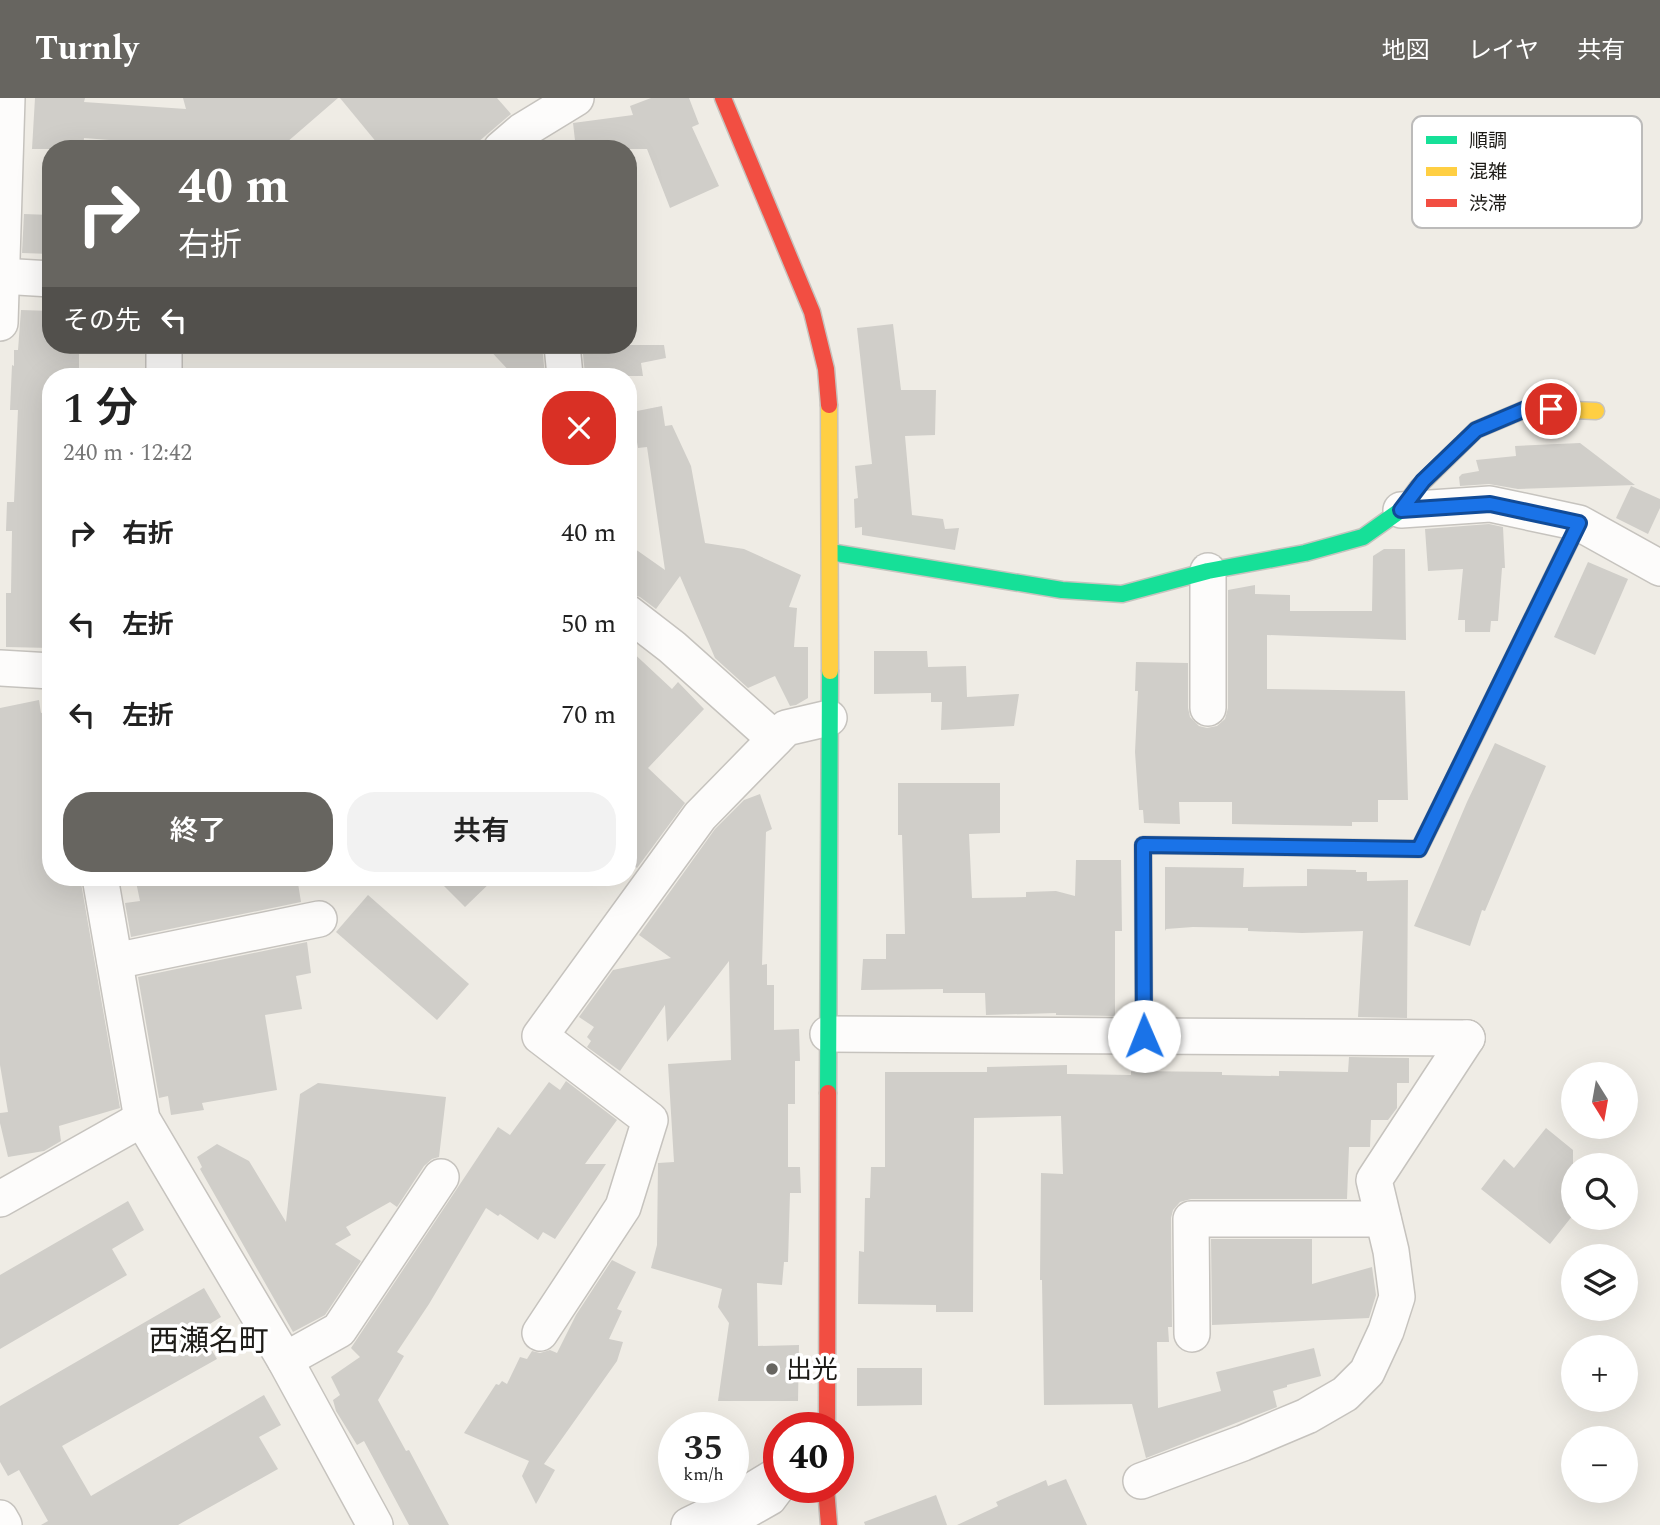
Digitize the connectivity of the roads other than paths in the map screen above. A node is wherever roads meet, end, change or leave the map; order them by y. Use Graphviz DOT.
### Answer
graph roads {
  1 [pos="7,98"];
  2 [pos="576,98"];
  3 [pos="723,98"];
  4 [pos="537,136"];
  5 [pos="1,276"];
  6 [pos="42,278"];
  7 [pos="0,323"];
  8 [pos="1596,411"];
  9 [pos="1401,510"];
  10 [pos="1579,523"];
  11 [pos="830,552"];
  12 [pos="1660,568"];
  13 [pos="1208,571"];
  14 [pos="637,620"];
  15 [pos="0,668"];
  16 [pos="42,670"];
  17 [pos="1208,708"];
  18 [pos="830,718"];
  19 [pos="775,739"];
  20 [pos="102,886"];
  21 [pos="319,919"];
  22 [pos="115,961"];
  23 [pos="828,1034"];
  24 [pos="1144,1036"];
  25 [pos="142,1119"];
  26 [pos="442,1177"];
  27 [pos="0,1199"];
  28 [pos="1383,1219"];
  29 [pos="540,1333"];
  30 [pos="1192,1334"];
  31 [pos="285,1360"];
  32 [pos="827,1412"];
  33 [pos="1141,1481"];
  34 [pos="763,1484"];
  35 [pos="776,1503"];
  36 [pos="828,1503"];
  37 [pos="0,1518"];
  38 [pos="4,1525"];
  39 [pos="375,1525"];
  40 [pos="689,1525"];
  41 [pos="738,1525"];
  42 [pos="829,1525"];
  1 -- 5 [label="street"];
  2 -- 4 [label="street"];
  3 -- 11 [label="street"];
  5 -- 6 [label="street"];
  5 -- 7 [label="street"];
  8 -- 9 [label="street"];
  9 -- 10 [label="street"];
  9 -- 13 [label="street"];
  10 -- 12 [label="street"];
  10 -- 24 [label="street"];
  11 -- 13 [label="street"];
  11 -- 18 [label="street"];
  13 -- 17 [label="street"];
  14 -- 19 [label="street"];
  15 -- 16 [label="street"];
  18 -- 19 [label="street"];
  18 -- 23 [label="street"];
  19 -- 29 [label="street"];
  20 -- 22 [label="street"];
  21 -- 22 [label="street"];
  22 -- 25 [label="street"];
  23 -- 24 [label="street"];
  23 -- 32 [label="street"];
  24 -- 28 [label="street"];
  25 -- 27 [label="street"];
  25 -- 31 [label="street"];
  26 -- 31 [label="street"];
  28 -- 30 [label="street"];
  28 -- 33 [label="street"];
  31 -- 39 [label="street"];
  34 -- 40 [label="street"];
  35 -- 41 [label="lane"];
  36 -- 42 [label="street"];
  37 -- 38 [label="street"];
}
